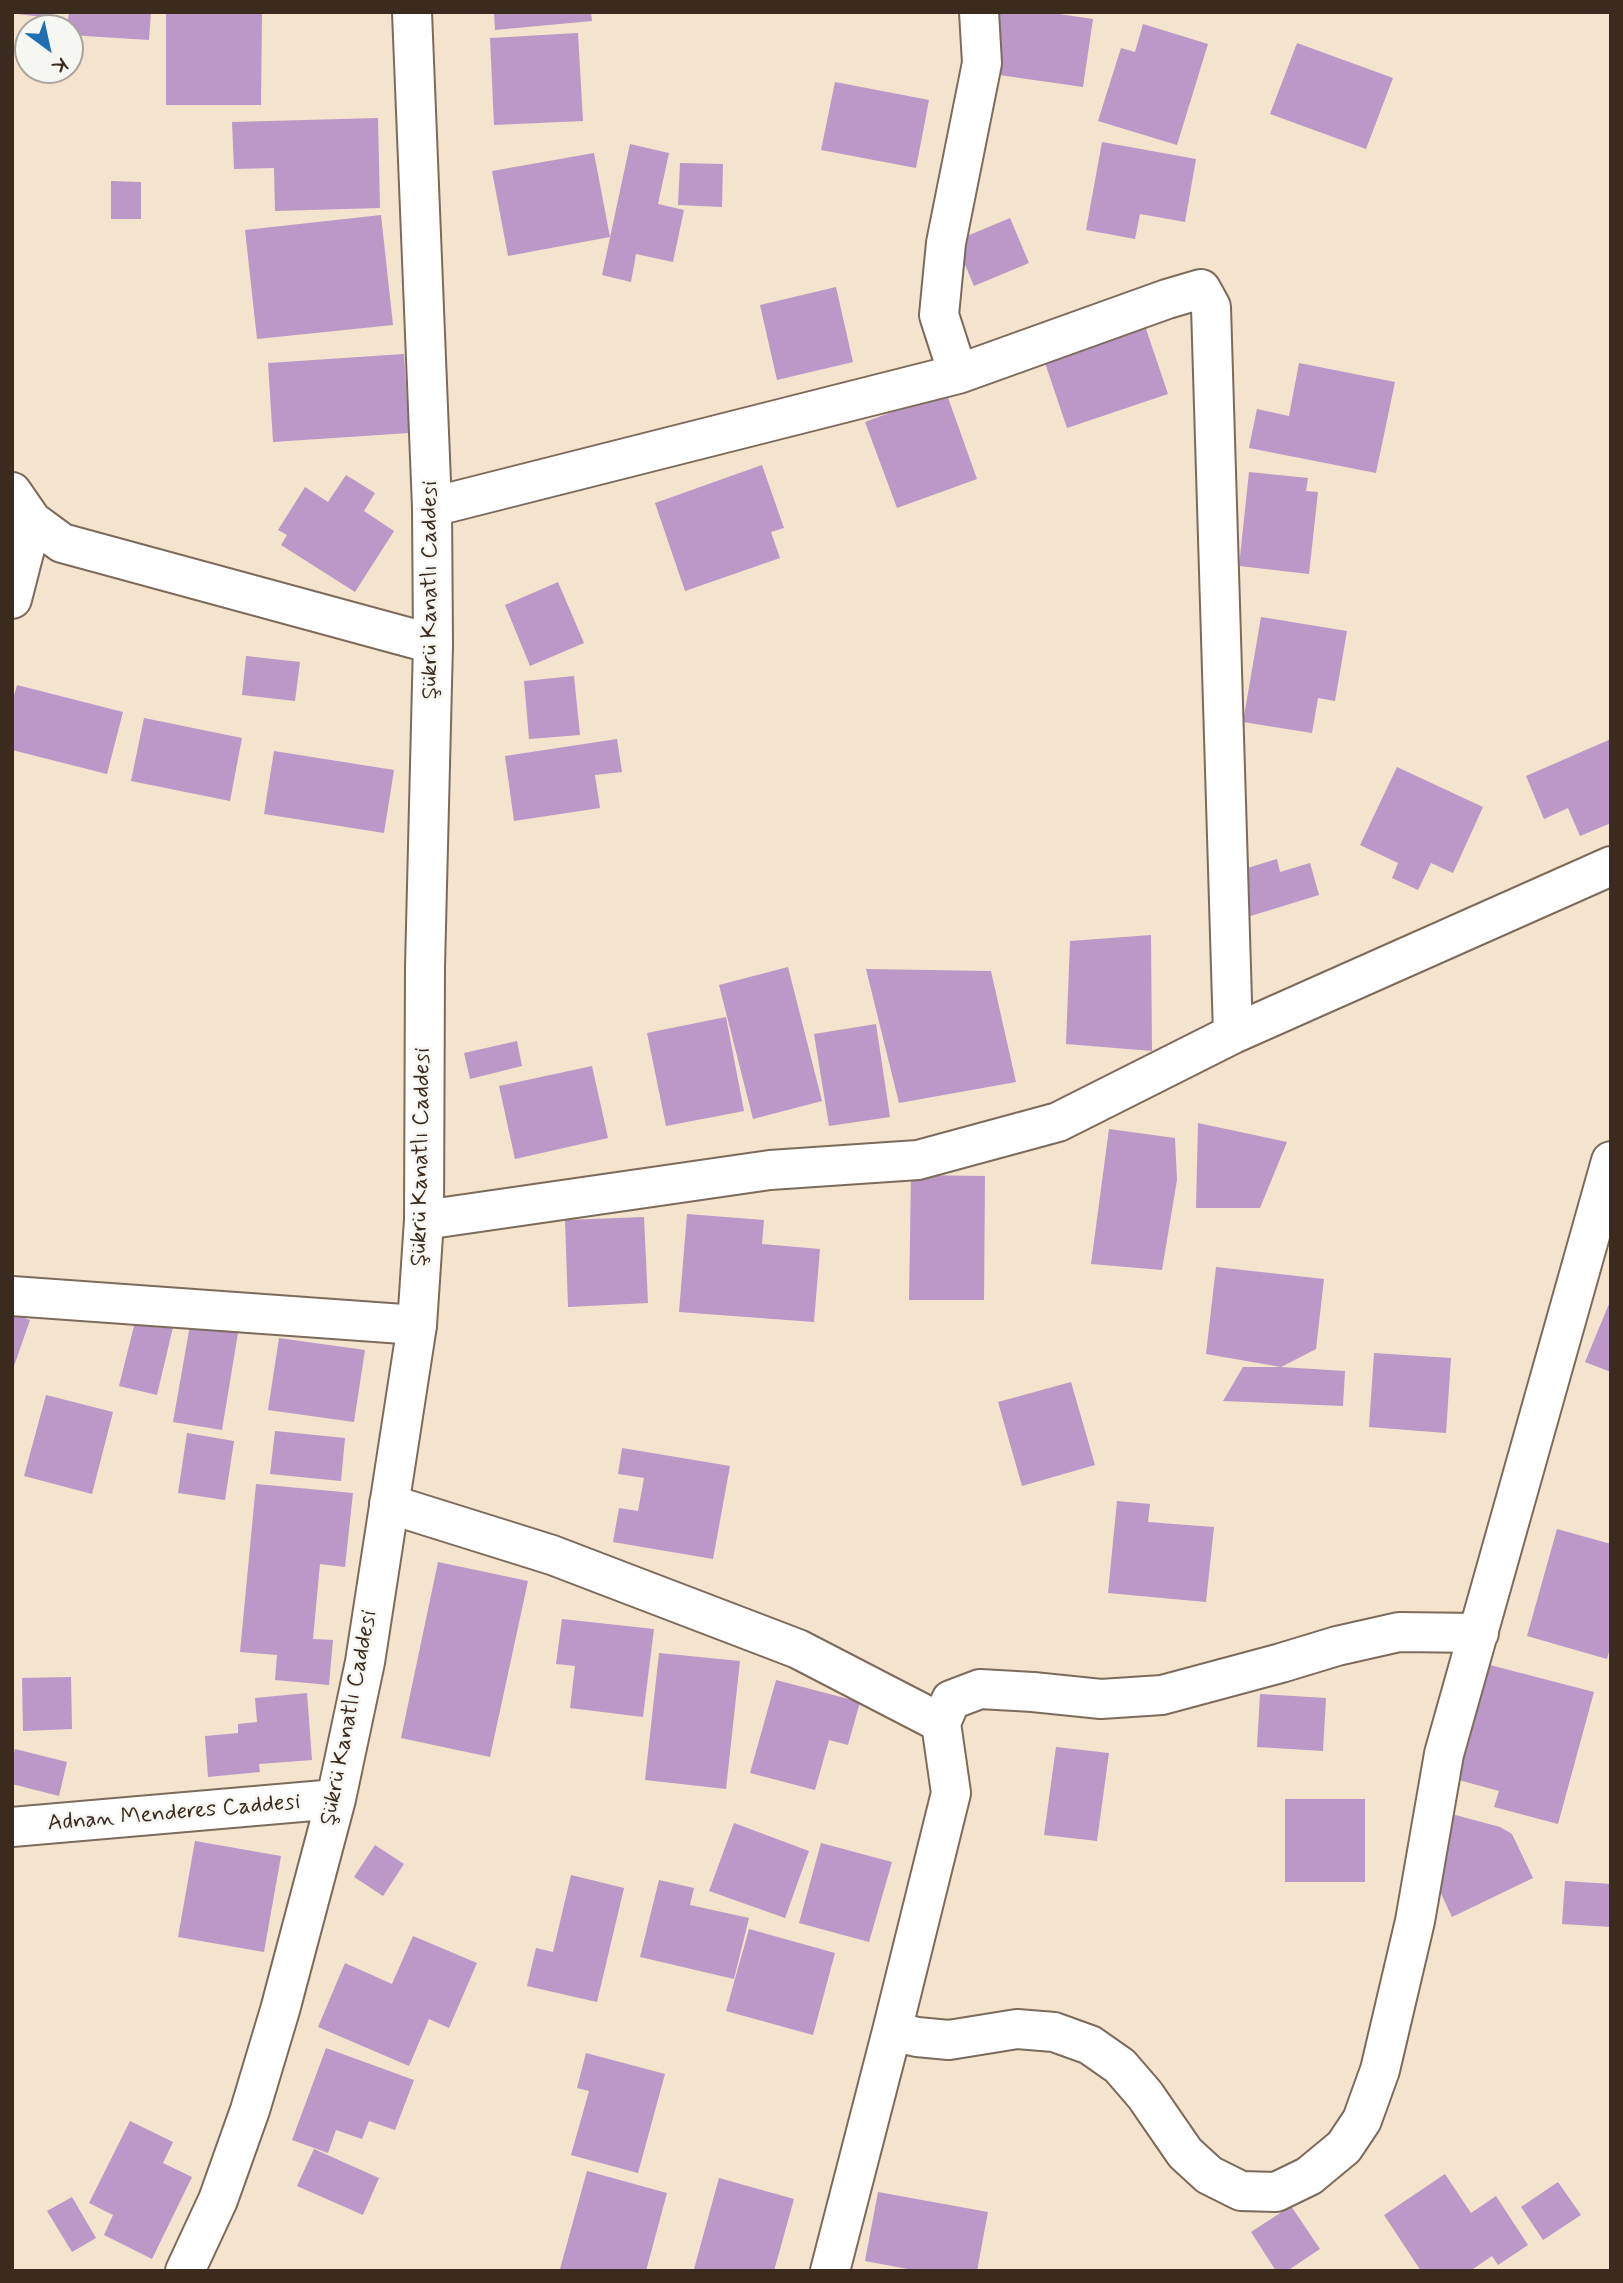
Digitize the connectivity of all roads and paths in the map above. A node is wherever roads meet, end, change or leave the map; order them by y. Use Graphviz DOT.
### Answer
graph roads {
  1 [pos="412,12"];
  2 [pos="979,12"];
  3 [pos="958,374"];
  4 [pos="22,507"];
  5 [pos="432,507"];
  6 [pos="12,599"];
  7 [pos="433,644"];
  8 [pos="1607,873"];
  9 [pos="1233,1034"];
  10 [pos="1611,1161"];
  11 [pos="424,1220"];
  12 [pos="12,1296"];
  13 [pos="417,1325"];
  14 [pos="389,1504"];
  15 [pos="1479,1633"];
  16 [pos="940,1723"];
  17 [pos="337,1799"];
  18 [pos="12,1827"];
  19 [pos="892,2032"];
  20 [pos="185,2271"];
  21 [pos="830,2271"];
  1 -- 5 [label="street, Şükrü Kanatlı Caddesi"];
  2 -- 3 [label="street"];
  3 -- 5 [label="street"];
  3 -- 9 [label="street"];
  4 -- 6 [label="street"];
  4 -- 7 [label="street"];
  5 -- 7 [label="street, Şükrü Kanatlı Caddesi"];
  7 -- 11 [label="street, Şükrü Kanatlı Caddesi"];
  8 -- 9 [label="street"];
  9 -- 11 [label="street"];
  10 -- 15 [label="street"];
  11 -- 13 [label="street, Şükrü Kanatlı Caddesi"];
  12 -- 13 [label="street"];
  13 -- 14 [label="street, Şükrü Kanatlı Caddesi"];
  14 -- 16 [label="street"];
  14 -- 17 [label="street, Şükrü Kanatlı Caddesi"];
  15 -- 16 [label="street"];
  15 -- 19 [label="street"];
  16 -- 19 [label="street"];
  17 -- 18 [label="street, Adnan Menderes Caddesi"];
  17 -- 20 [label="street, Şükrü Kanatlı Caddesi"];
  19 -- 21 [label="street"];
}
